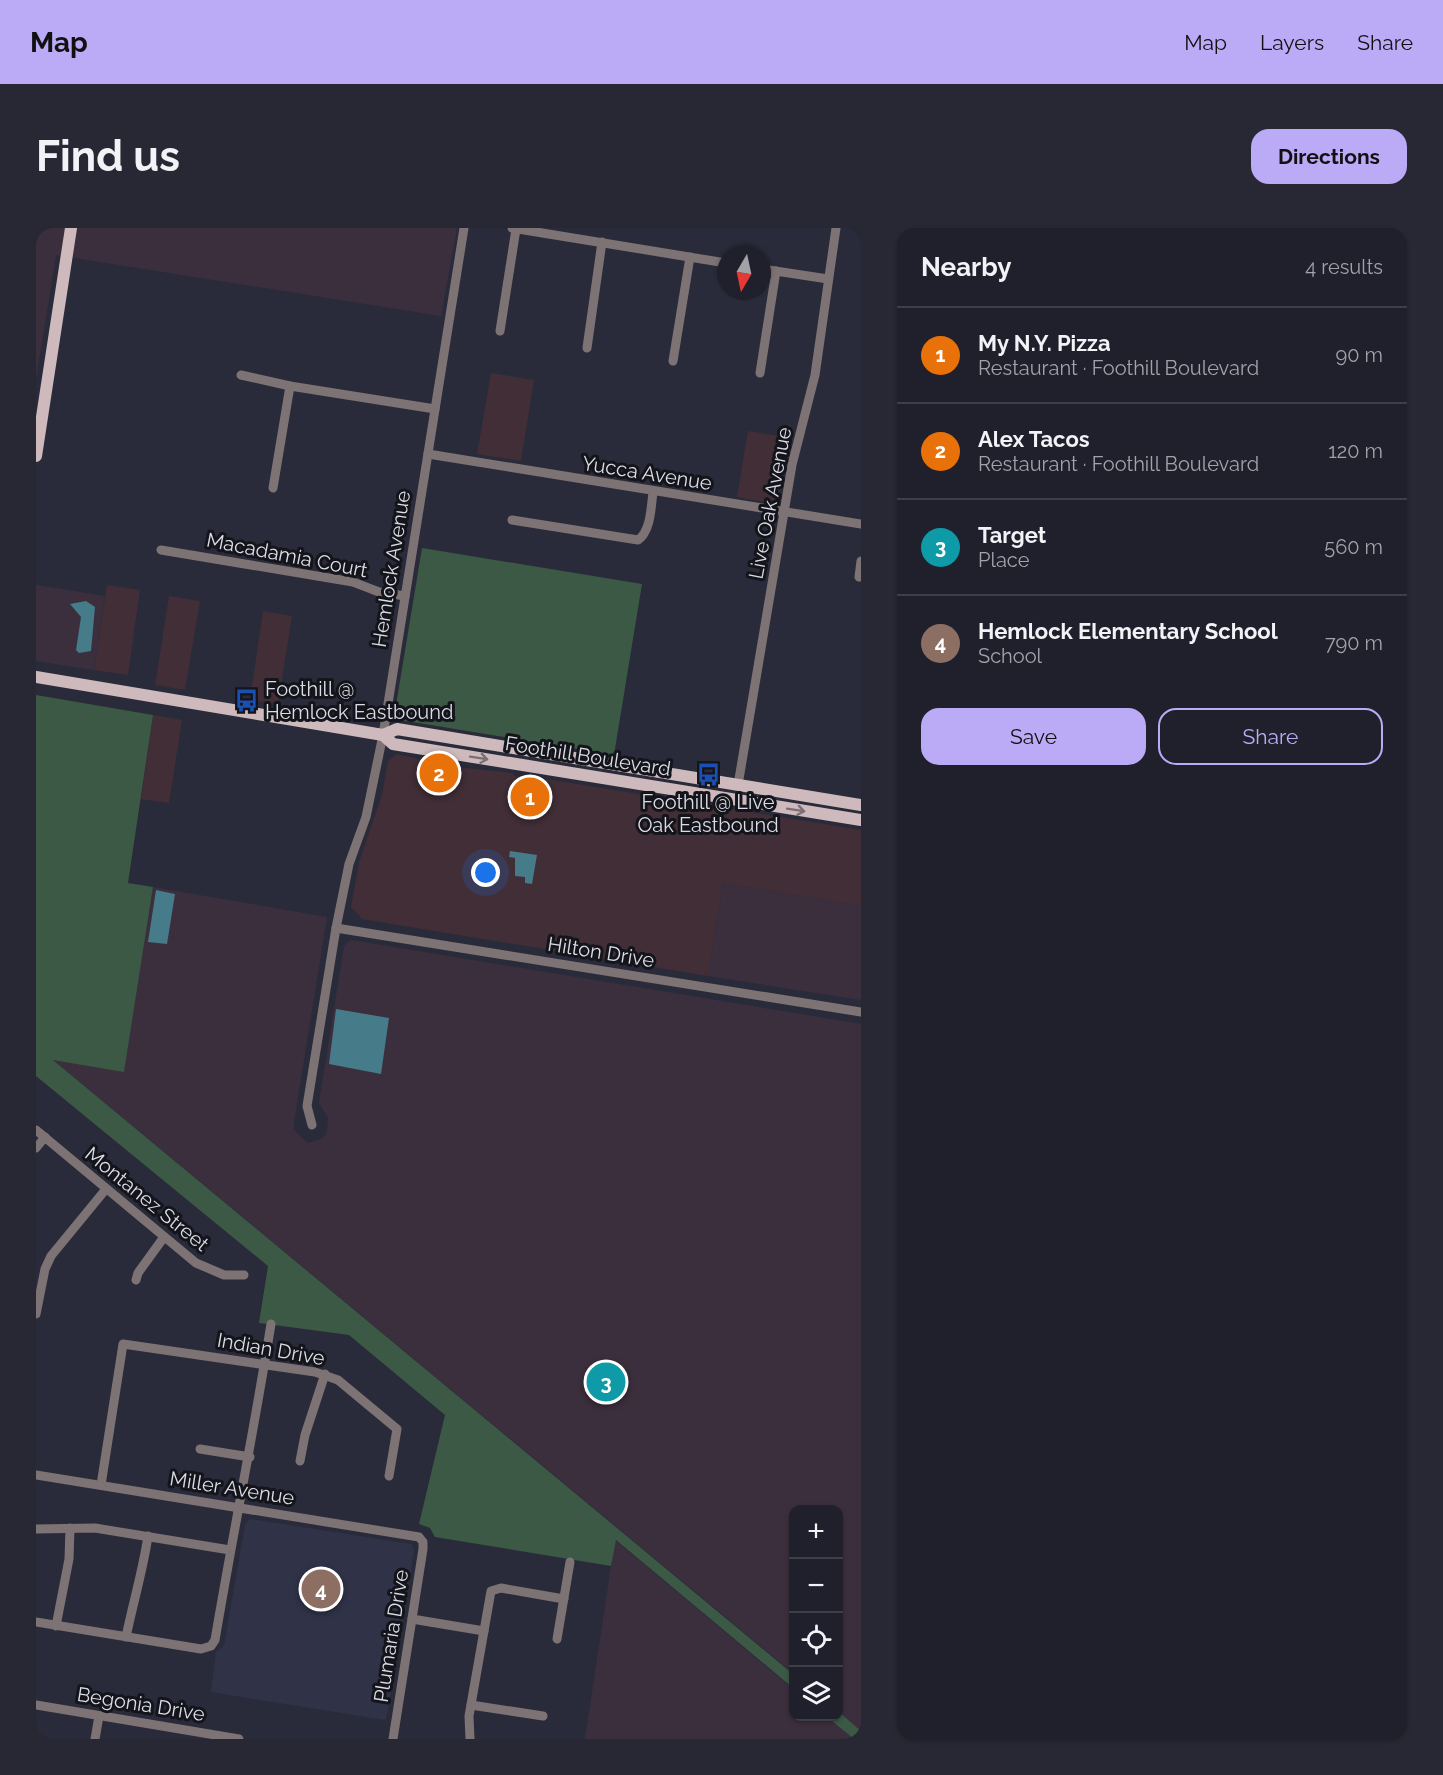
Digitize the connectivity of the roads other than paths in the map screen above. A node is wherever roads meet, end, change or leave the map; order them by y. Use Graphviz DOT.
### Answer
graph roads {
  1 [pos="71,228"];
  2 [pos="464,228"];
  3 [pos="514,228"];
  4 [pos="837,228"];
  5 [pos="602,242"];
  6 [pos="690,257"];
  7 [pos="717,262"];
  8 [pos="771,270"];
  9 [pos="776,271"];
  10 [pos="828,279"];
  11 [pos="500,331"];
  12 [pos="587,348"];
  13 [pos="674,361"];
  14 [pos="760,373"];
  15 [pos="241,375"];
  16 [pos="290,386"];
  17 [pos="435,409"];
  18 [pos="428,454"];
  19 [pos="36,456"];
  20 [pos="273,488"];
  21 [pos="654,492"];
  22 [pos="785,513"];
  23 [pos="512,520"];
  24 [pos="861,524"];
  25 [pos="161,550"];
  26 [pos="861,561"];
  27 [pos="861,577"];
  28 [pos="405,596"];
  29 [pos="36,677"];
  30 [pos="383,735"];
  31 [pos="738,785"];
  32 [pos="861,805"];
  33 [pos="861,820"];
  34 [pos="336,928"];
  35 [pos="861,1012"];
  36 [pos="312,1125"];
  37 [pos="36,1130"];
  38 [pos="45,1137"];
  39 [pos="36,1148"];
  40 [pos="106,1189"];
  41 [pos="164,1237"];
  42 [pos="244,1275"];
  43 [pos="136,1280"];
  44 [pos="36,1314"];
  45 [pos="271,1324"];
  46 [pos="265,1364"];
  47 [pos="325,1374"];
  48 [pos="200,1449"];
  49 [pos="250,1457"];
  50 [pos="300,1461"];
  51 [pos="36,1474"];
  52 [pos="389,1476"];
  53 [pos="101,1485"];
  54 [pos="238,1506"];
  55 [pos="69,1528"];
  56 [pos="36,1529"];
  57 [pos="148,1536"];
  58 [pos="421,1539"];
  59 [pos="230,1550"];
  60 [pos="570,1562"];
  61 [pos="564,1599"];
  62 [pos="412,1619"];
  63 [pos="36,1622"];
  64 [pos="56,1626"];
  65 [pos="484,1631"];
  66 [pos="126,1637"];
  67 [pos="557,1639"];
  68 [pos="36,1705"];
  69 [pos="471,1705"];
  70 [pos="99,1716"];
  71 [pos="543,1716"];
  72 [pos="175,1728"];
  73 [pos="95,1739"];
  74 [pos="172,1739"];
  75 [pos="239,1739"];
  76 [pos="393,1739"];
  77 [pos="470,1739"];
  1 -- 19 [label="main road"];
  2 -- 17 [label="street, Hemlock Avenue"];
  3 -- 5 [label="street"];
  3 -- 11 [label="street"];
  4 -- 10 [label="street, Live Oak Avenue"];
  5 -- 6 [label="street"];
  5 -- 12 [label="street"];
  6 -- 7 [label="street"];
  6 -- 13 [label="street"];
  8 -- 9 [label="street"];
  9 -- 10 [label="street"];
  9 -- 14 [label="street"];
  10 -- 22 [label="street, Live Oak Avenue"];
  15 -- 16 [label="street"];
  16 -- 17 [label="street"];
  16 -- 20 [label="street"];
  17 -- 18 [label="street, Hemlock Avenue"];
  18 -- 21 [label="street, Yucca Avenue"];
  18 -- 28 [label="street, Hemlock Avenue"];
  21 -- 22 [label="street, Yucca Avenue"];
  21 -- 23 [label="street"];
  22 -- 24 [label="street, Yucca Avenue"];
  22 -- 31 [label="street, Live Oak Avenue"];
  25 -- 28 [label="street, Macadamia Court"];
  26 -- 27 [label="street"];
  28 -- 30 [label="street, Hemlock Avenue"];
  29 -- 30 [label="main road, Foothill Boulevard"];
  30 -- 31 [label="main road, Foothill Boulevard"];
  30 -- 33 [label="main road, Foothill Boulevard, one-way"];
  30 -- 34 [label="street, Hemlock Avenue"];
  31 -- 32 [label="main road, Foothill Boulevard"];
  34 -- 35 [label="street, Hilton Drive"];
  34 -- 36 [label="street, Hemlock Avenue"];
  37 -- 38 [label="street, Montanez Street"];
  38 -- 39 [label="street"];
  38 -- 40 [label="street, Montanez Street"];
  40 -- 41 [label="street, Montanez Street"];
  40 -- 44 [label="street"];
  41 -- 42 [label="street, Montanez Street"];
  41 -- 43 [label="street"];
  45 -- 46 [label="street"];
  46 -- 47 [label="street, Indian Drive"];
  46 -- 49 [label="street"];
  46 -- 53 [label="street, Indian Drive"];
  47 -- 50 [label="street"];
  47 -- 52 [label="street, Indian Drive"];
  48 -- 49 [label="street"];
  49 -- 54 [label="street"];
  51 -- 53 [label="street, Miller Avenue"];
  53 -- 54 [label="street, Miller Avenue"];
  54 -- 58 [label="street, Miller Avenue"];
  54 -- 59 [label="street"];
  55 -- 56 [label="street"];
  55 -- 57 [label="street"];
  55 -- 64 [label="street"];
  57 -- 59 [label="street"];
  57 -- 66 [label="street"];
  58 -- 62 [label="street, Plumaria Drive"];
  59 -- 66 [label="street"];
  60 -- 61 [label="street"];
  61 -- 65 [label="street"];
  61 -- 67 [label="street"];
  62 -- 65 [label="street"];
  62 -- 76 [label="street, Plumaria Drive"];
  63 -- 64 [label="street"];
  64 -- 66 [label="street"];
  65 -- 69 [label="street"];
  68 -- 70 [label="street, Begonia Drive"];
  69 -- 71 [label="street"];
  69 -- 77 [label="street"];
  70 -- 72 [label="street, Begonia Drive"];
  70 -- 73 [label="street"];
  72 -- 74 [label="street"];
  72 -- 75 [label="street, Begonia Drive"];
}
